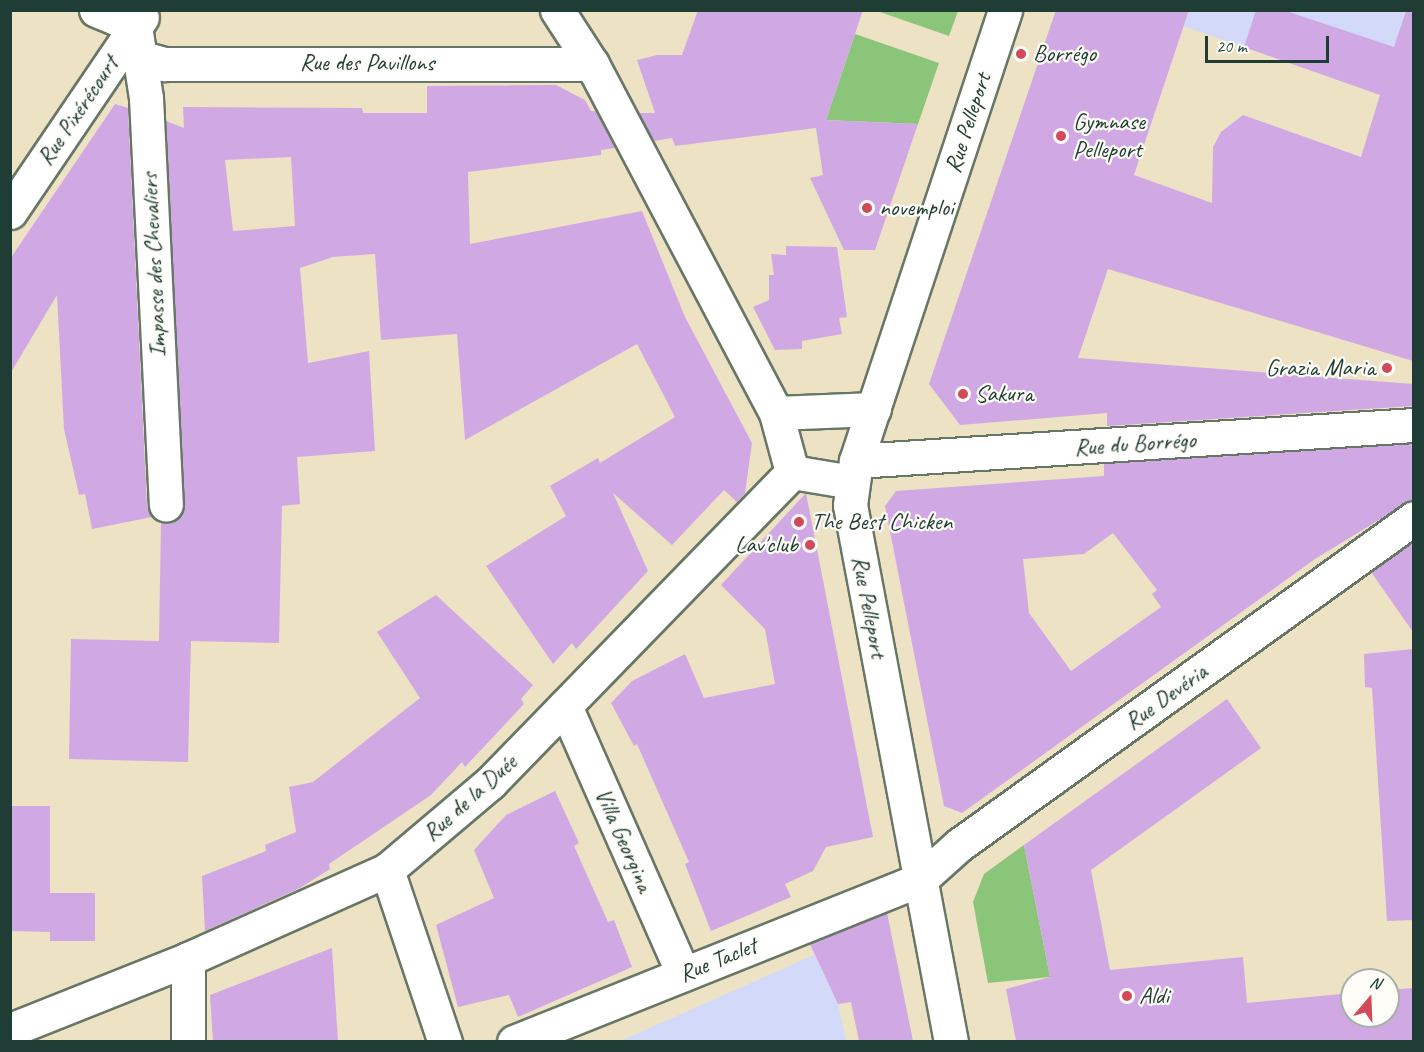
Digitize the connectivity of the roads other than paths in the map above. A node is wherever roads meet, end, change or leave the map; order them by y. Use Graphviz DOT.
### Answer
graph roads {
  1 [pos="96,10"];
  2 [pos="557,10"];
  3 [pos="1005,10"];
  4 [pos="141,18"];
  5 [pos="142,58"];
  6 [pos="592,64"];
  7 [pos="10,212"];
  8 [pos="874,409"];
  9 [pos="776,413"];
  10 [pos="1413,425"];
  11 [pos="792,472"];
  12 [pos="854,472"];
  13 [pos="166,505"];
  14 [pos="1413,518"];
  15 [pos="565,706"];
  16 [pos="387,870"];
  17 [pos="921,879"];
  18 [pos="188,959"];
  19 [pos="683,974"];
  20 [pos="10,1030"];
  21 [pos="188,1041"];
  22 [pos="445,1041"];
  23 [pos="514,1041"];
  24 [pos="951,1041"];
  1 -- 4 [label="street"];
  2 -- 6 [label="street"];
  3 -- 8 [label="street, Rue Pelleport"];
  4 -- 5 [label="street, Impasse des Chevaliers"];
  4 -- 7 [label="street, Rue Pixérécourt"];
  5 -- 6 [label="street, Rue des Pavillons"];
  5 -- 13 [label="street, Impasse des Chevaliers"];
  6 -- 9 [label="street"];
  8 -- 9 [label="street"];
  8 -- 12 [label="street, Rue Pelleport"];
  9 -- 11 [label="street"];
  10 -- 12 [label="street, Rue du Borrégo"];
  11 -- 12 [label="street"];
  11 -- 15 [label="street, Rue de la Duée"];
  12 -- 17 [label="street, Rue Pelleport"];
  14 -- 17 [label="street, Rue Devéria"];
  15 -- 16 [label="street, Rue de la Duée"];
  15 -- 19 [label="street, Villa Georgina"];
  16 -- 18 [label="street, Rue de la Duée"];
  16 -- 22 [label="street"];
  17 -- 19 [label="street, Rue Taclet"];
  17 -- 24 [label="street, Rue Pelleport"];
  18 -- 20 [label="street, Rue de la Duée"];
  18 -- 21 [label="street"];
  19 -- 23 [label="street, Rue Taclet"];
}
